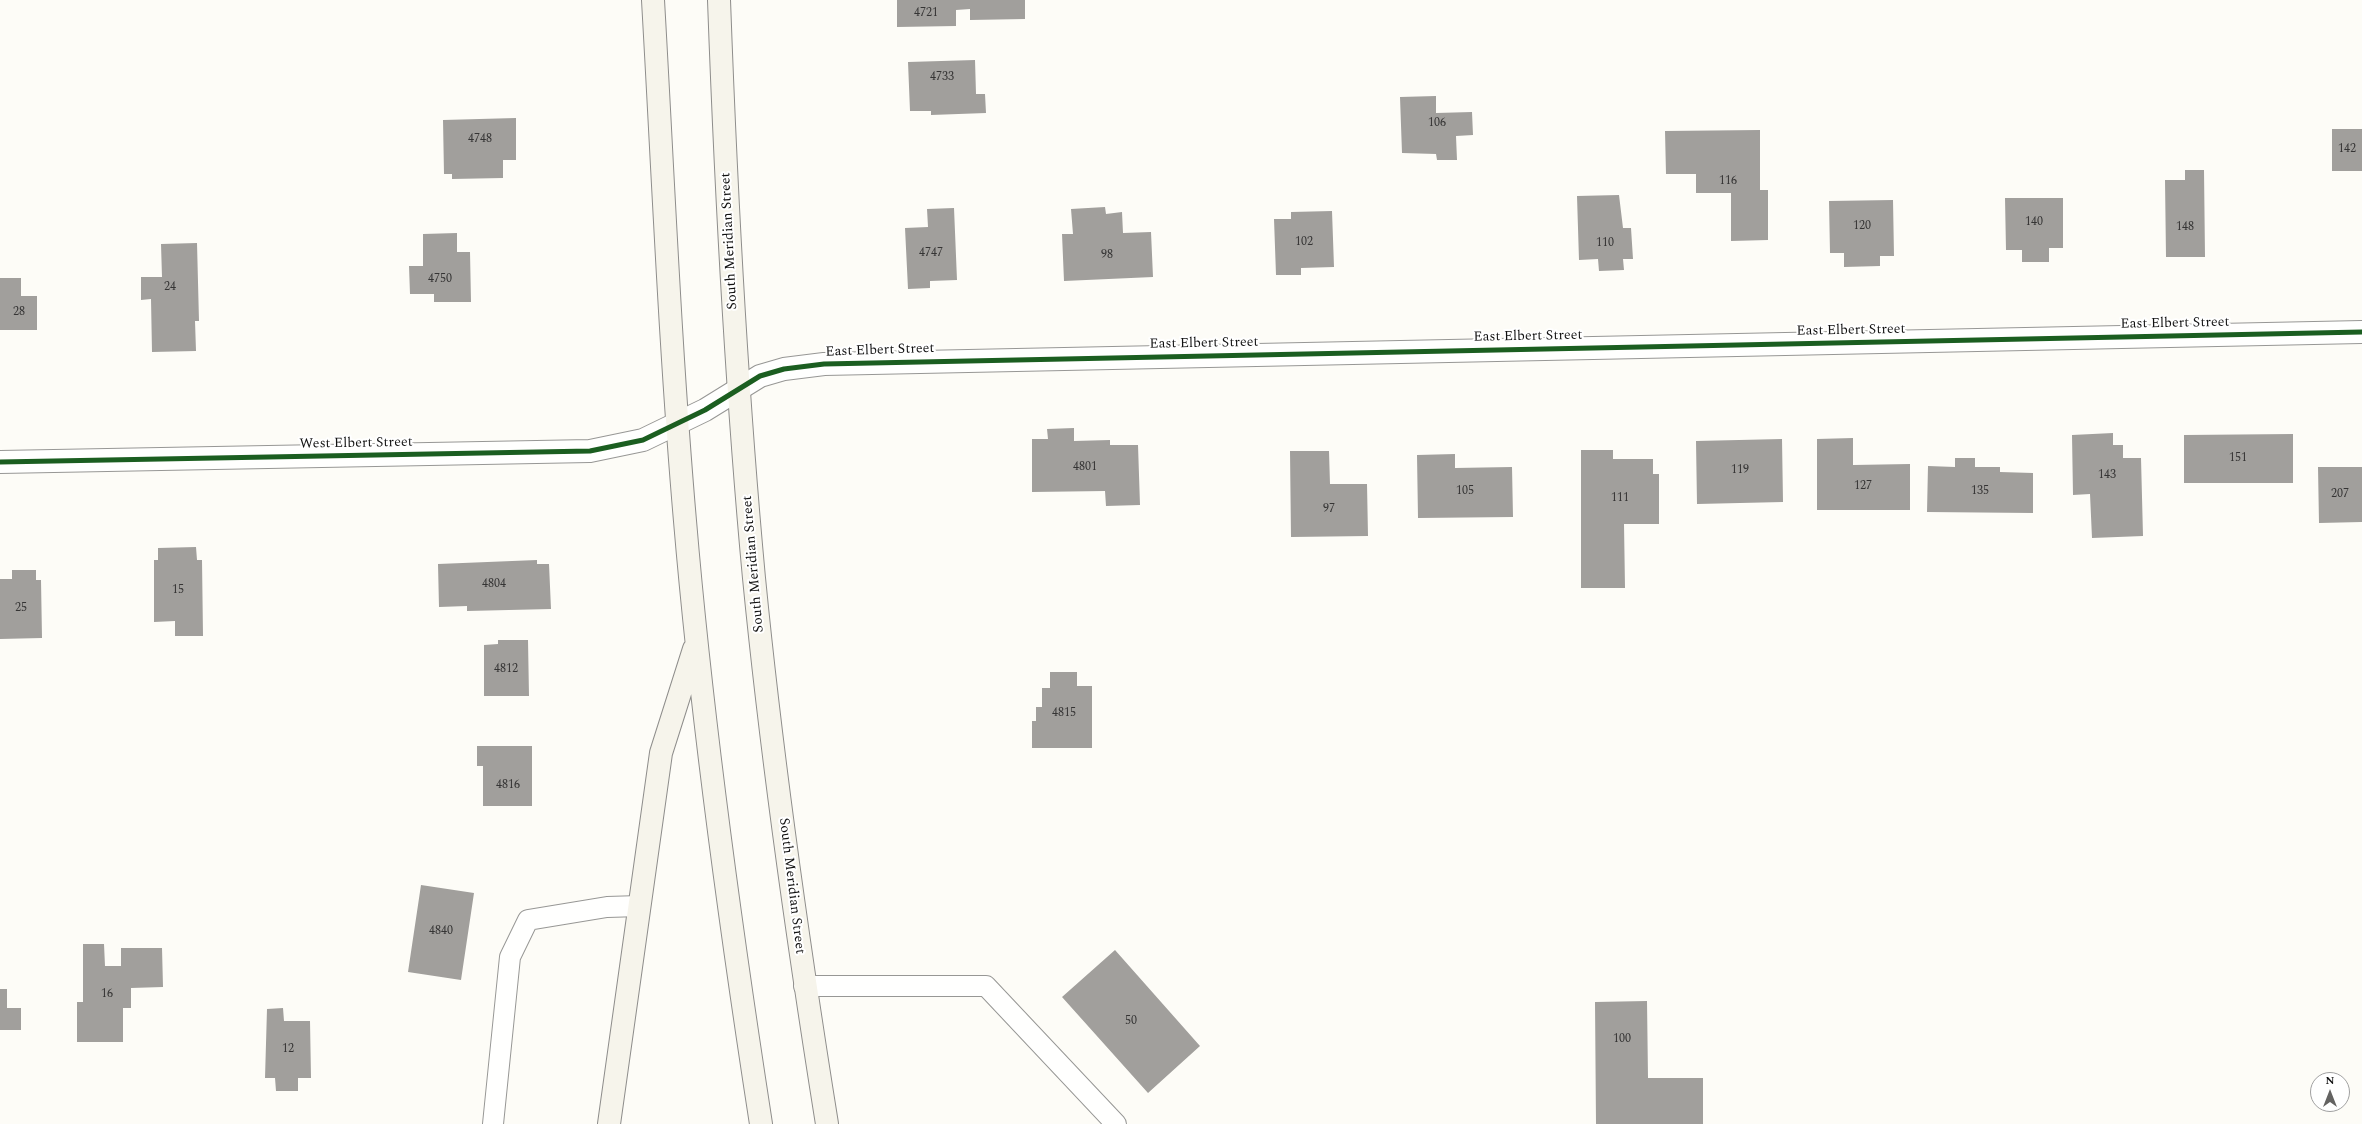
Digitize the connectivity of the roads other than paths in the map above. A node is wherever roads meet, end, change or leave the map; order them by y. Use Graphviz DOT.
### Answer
graph roads {
  1 [pos="653,0"];
  2 [pos="719,0"];
  3 [pos="2362,332"];
  4 [pos="739,388"];
  5 [pos="705,410"];
  6 [pos="678,424"];
  7 [pos="0,462"];
  8 [pos="697,640"];
  9 [pos="640,906"];
  10 [pos="804,986"];
  11 [pos="493,1124"];
  12 [pos="609,1124"];
  13 [pos="761,1124"];
  14 [pos="827,1124"];
  15 [pos="1116,1124"];
  1 -- 6 [label="main road"];
  2 -- 4 [label="main road, South Meridian Street"];
  3 -- 4 [label="street, East Elbert Street"];
  4 -- 5 [label="street, East Elbert Street"];
  4 -- 10 [label="main road, South Meridian Street"];
  5 -- 6 [label="street, West Elbert Street"];
  6 -- 7 [label="street, West Elbert Street"];
  6 -- 8 [label="main road"];
  8 -- 9 [label="main road"];
  8 -- 13 [label="main road"];
  9 -- 11 [label="lane"];
  9 -- 12 [label="main road"];
  10 -- 14 [label="main road, South Meridian Street"];
  10 -- 15 [label="lane"];
}
